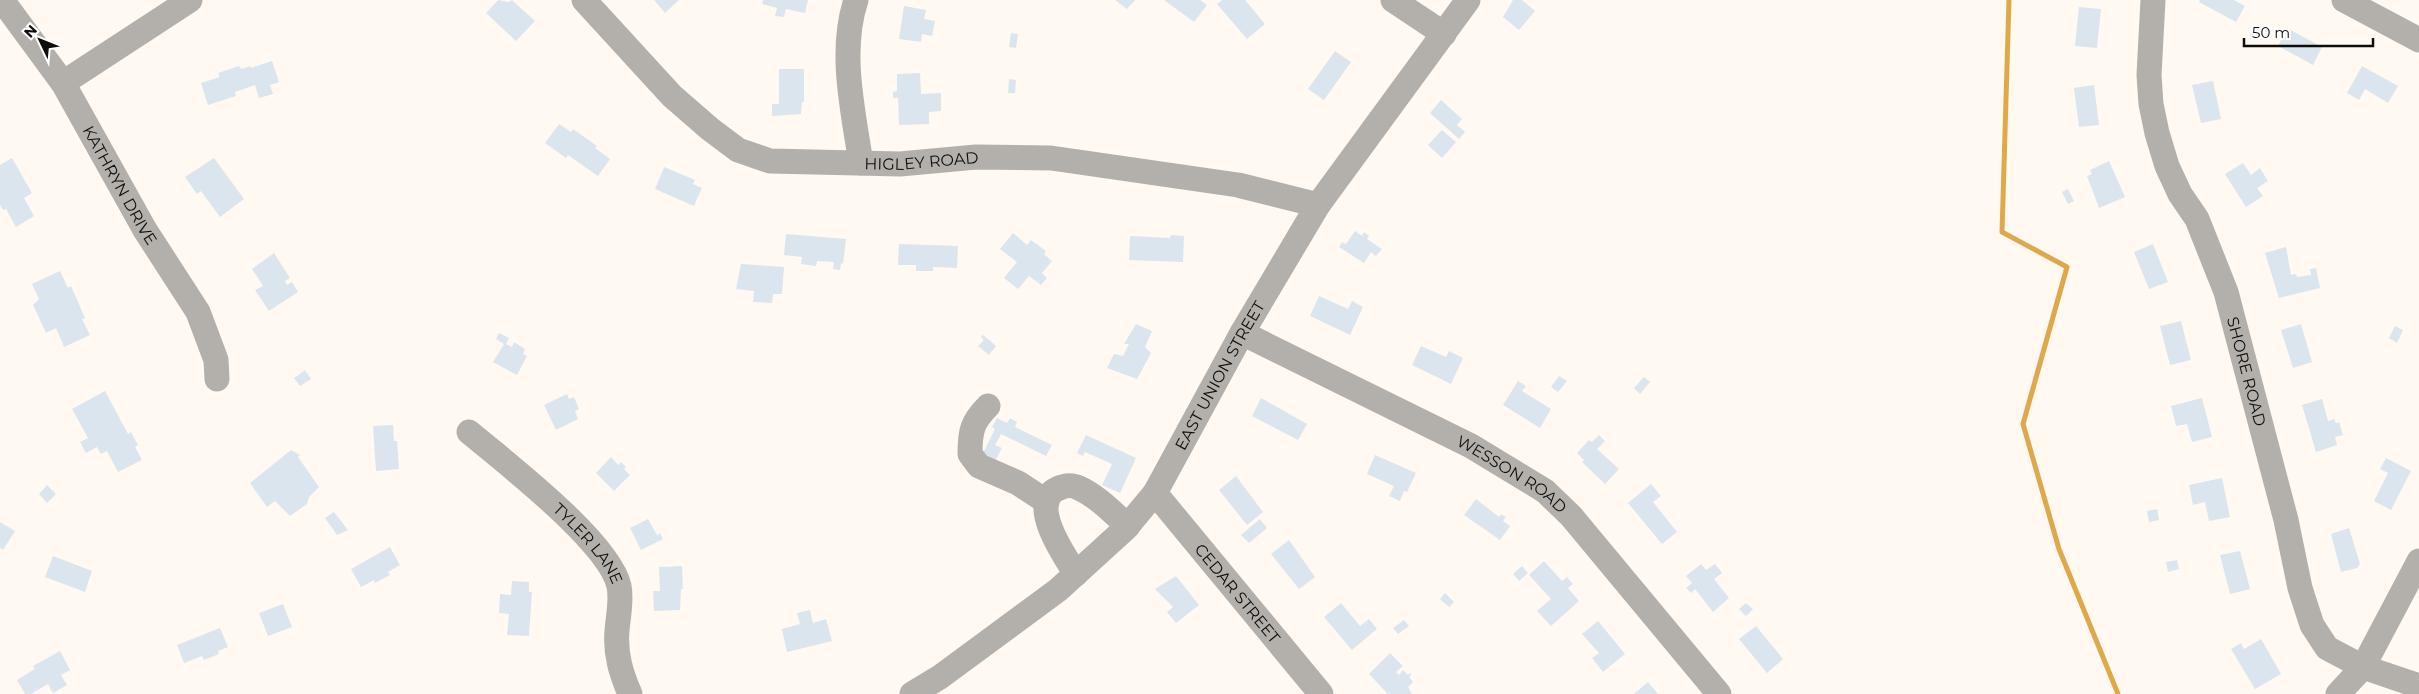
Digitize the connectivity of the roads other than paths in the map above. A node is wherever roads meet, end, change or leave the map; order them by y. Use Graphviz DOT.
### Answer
graph roads {
  1 [pos="2,0"];
  2 [pos="190,0"];
  3 [pos="584,0"];
  4 [pos="856,0"];
  5 [pos="1393,0"];
  6 [pos="1468,0"];
  7 [pos="2153,0"];
  8 [pos="2344,0"];
  9 [pos="1444,34"];
  10 [pos="2419,40"];
  11 [pos="63,83"];
  12 [pos="861,163"];
  13 [pos="1318,205"];
  14 [pos="1242,333"];
  15 [pos="217,379"];
  16 [pos="988,406"];
  17 [pos="469,432"];
  18 [pos="1155,493"];
  19 [pos="1047,502"];
  20 [pos="1128,526"];
  21 [pos="2419,561"];
  22 [pos="1076,574"];
  23 [pos="2363,667"];
  24 [pos="2419,686"];
  25 [pos="630,694"];
  26 [pos="912,694"];
  27 [pos="1321,694"];
  28 [pos="1719,694"];
  29 [pos="2338,694"];
  1 -- 11 [label="street, KATHRYN DRIVE"];
  2 -- 11 [label="street"];
  3 -- 12 [label="street, HIGLEY ROAD"];
  4 -- 12 [label="street"];
  5 -- 9 [label="street"];
  6 -- 9 [label="street, EAST UNION STREET"];
  7 -- 23 [label="street, SHORE ROAD"];
  8 -- 10 [label="street"];
  9 -- 13 [label="street, EAST UNION STREET"];
  11 -- 15 [label="street, KATHRYN DRIVE"];
  12 -- 13 [label="street, HIGLEY ROAD"];
  13 -- 14 [label="street, EAST UNION STREET"];
  14 -- 18 [label="street, EAST UNION STREET"];
  14 -- 28 [label="street, WESSON ROAD"];
  16 -- 19 [label="street"];
  17 -- 25 [label="street, TYLER LANE"];
  18 -- 20 [label="street, EAST UNION STREET"];
  18 -- 27 [label="street, CEDAR STREET"];
  19 -- 20 [label="street"];
  19 -- 22 [label="street"];
  20 -- 22 [label="street, EAST UNION STREET"];
  21 -- 23 [label="street"];
  22 -- 26 [label="street, EAST UNION STREET"];
  23 -- 24 [label="street, SHORE ROAD"];
  23 -- 29 [label="street"];
}
